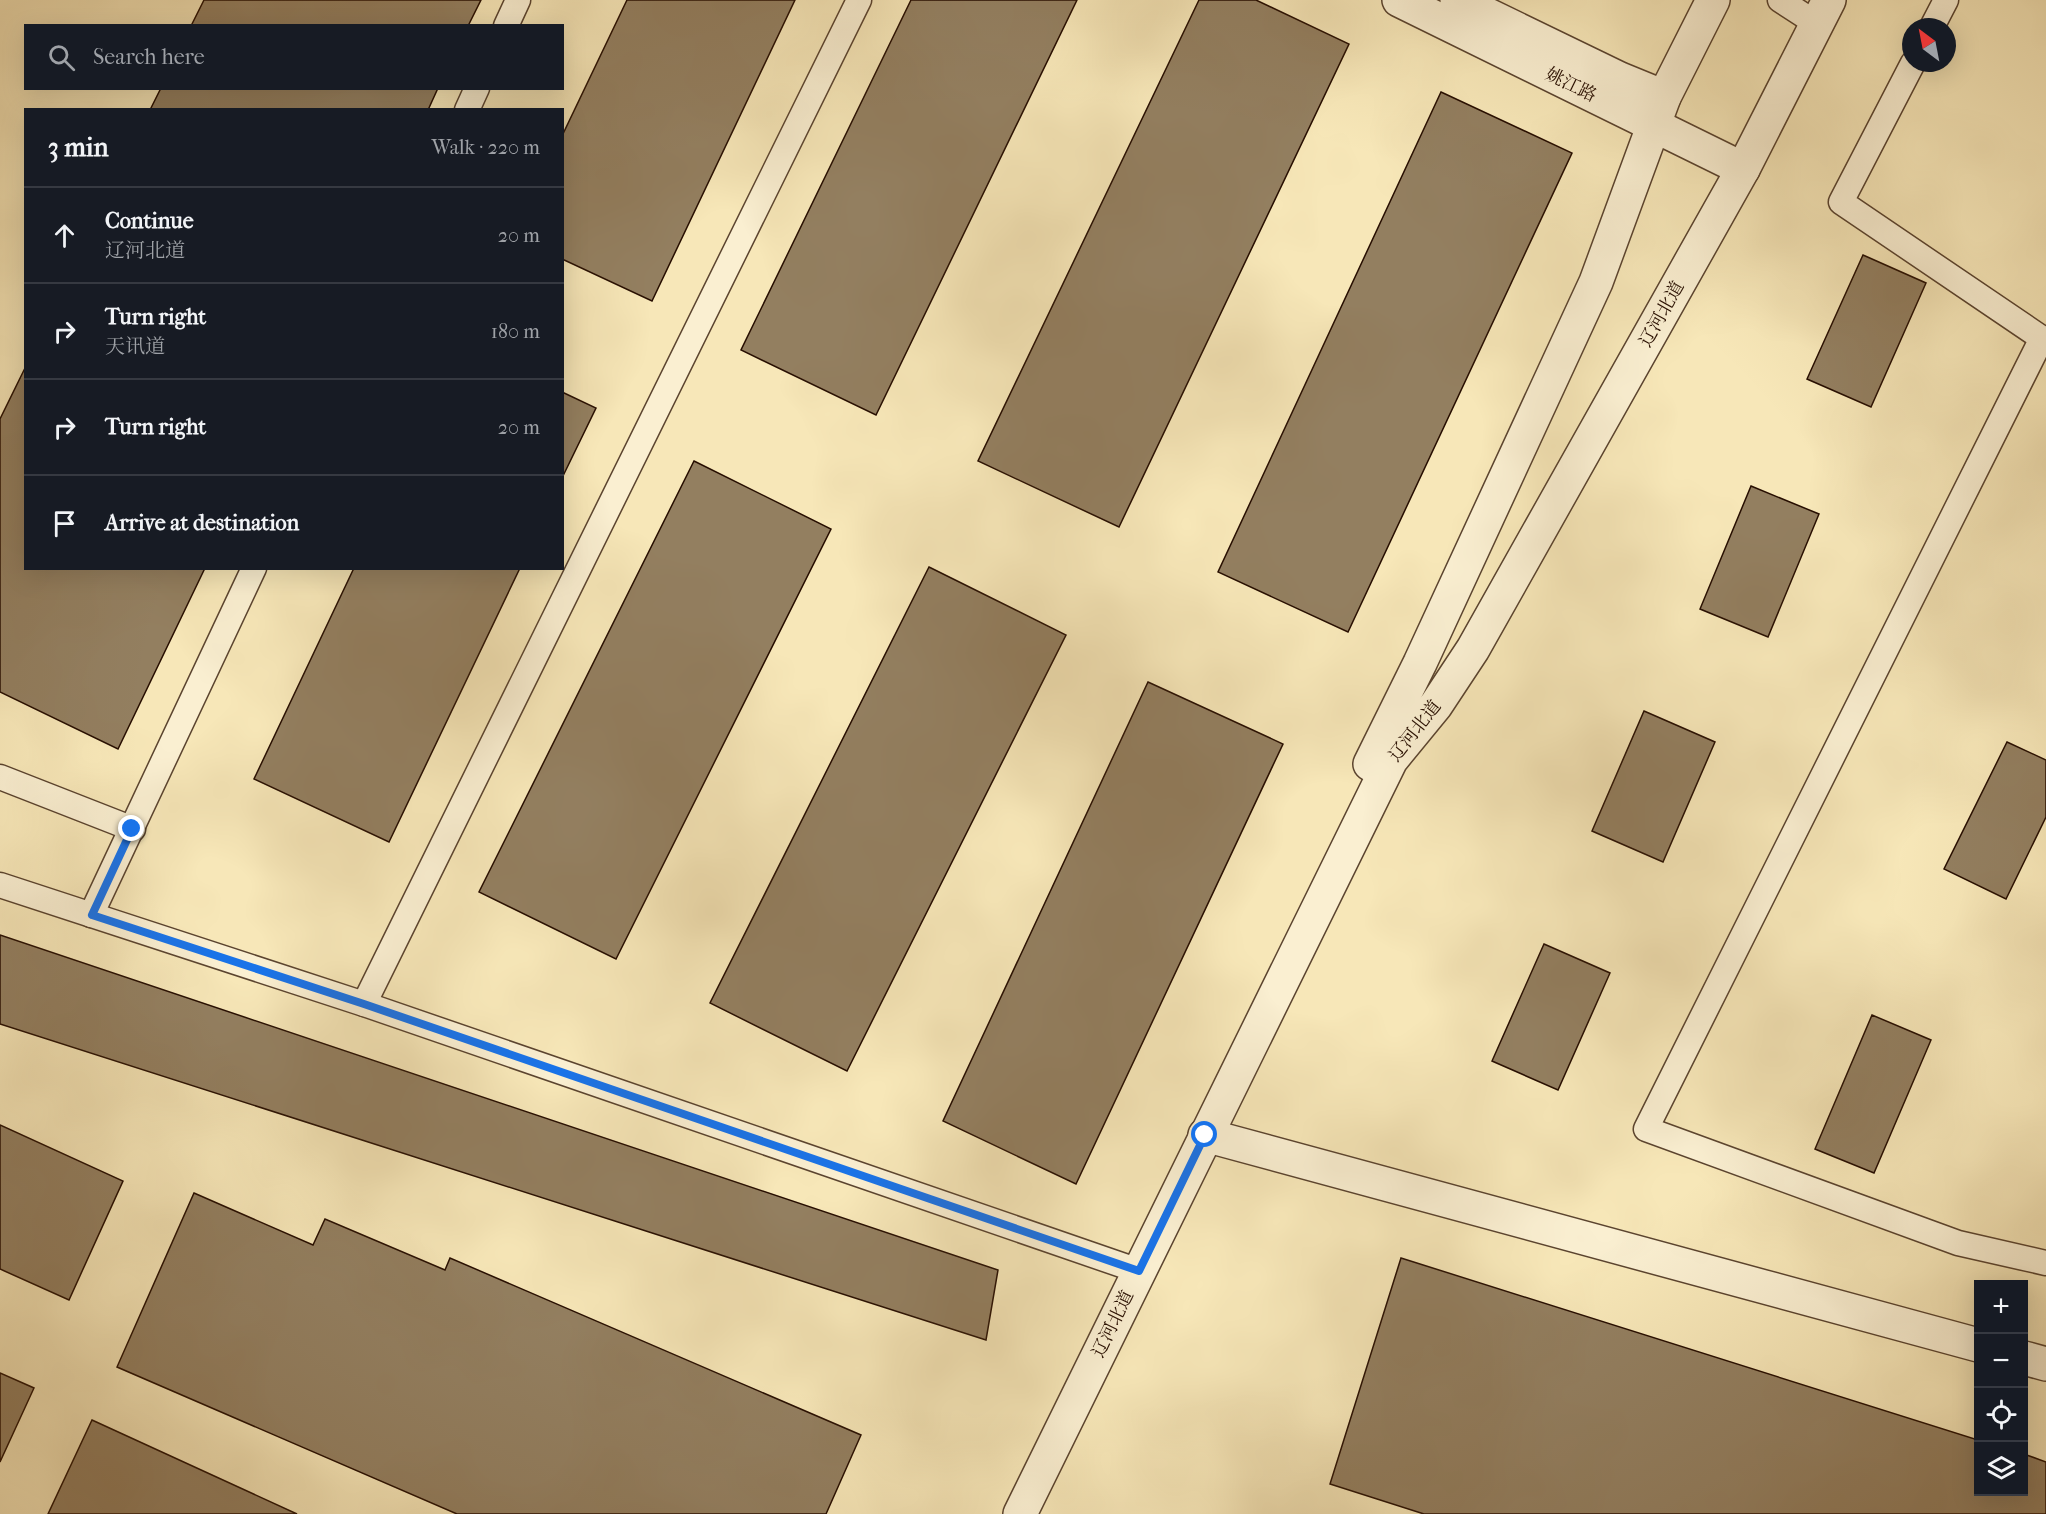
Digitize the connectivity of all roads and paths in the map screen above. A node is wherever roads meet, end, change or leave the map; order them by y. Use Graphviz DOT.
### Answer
graph roads {
  1 [pos="518,0"];
  2 [pos="859,0"];
  3 [pos="1399,0"];
  4 [pos="1457,0"];
  5 [pos="1713,0"];
  6 [pos="1780,0"];
  7 [pos="1946,0"];
  8 [pos="1823,12"];
  9 [pos="1937,18"];
  10 [pos="507,24"];
  11 [pos="1908,72"];
  12 [pos="476,90"];
  13 [pos="468,108"];
  14 [pos="1659,111"];
  15 [pos="1743,169"];
  16 [pos="2044,339"];
  17 [pos="253,570"];
  18 [pos="0,777"];
  19 [pos="132,829"];
  20 [pos="0,885"];
  21 [pos="92,915"];
  22 [pos="364,1004"];
  23 [pos="1205,1135"];
  24 [pos="2046,1263"];
  25 [pos="1130,1268"];
  26 [pos="1974,1345"];
  27 [pos="2028,1359"];
  28 [pos="2046,1364"];
  29 [pos="1002,1514"];
  30 [pos="1020,1514"];
  1 -- 10 [label="lane"];
  2 -- 22 [label="lane"];
  3 -- 14 [label="street, 姚江路"];
  4 -- 14 [label="street, 姚江路"];
  5 -- 14 [label="street, 辽河北道"];
  6 -- 8 [label="lane"];
  7 -- 9 [label="lane"];
  8 -- 15 [label="street, 辽河北道"];
  11 -- 16 [label="lane"];
  12 -- 13 [label="lane"];
  14 -- 15 [label="street, 姚江路"];
  14 -- 25 [label="street, 辽河北道"];
  15 -- 23 [label="street, 辽河北道"];
  16 -- 24 [label="lane"];
  17 -- 19 [label="lane"];
  18 -- 19 [label="lane"];
  19 -- 21 [label="lane"];
  20 -- 21 [label="lane"];
  21 -- 22 [label="lane"];
  22 -- 25 [label="lane"];
  23 -- 25 [label="street, 辽河北道"];
  23 -- 26 [label="street"];
  25 -- 29 [label="street, 辽河北道"];
  25 -- 30 [label="street, 辽河北道"];
  27 -- 28 [label="street"];
}
